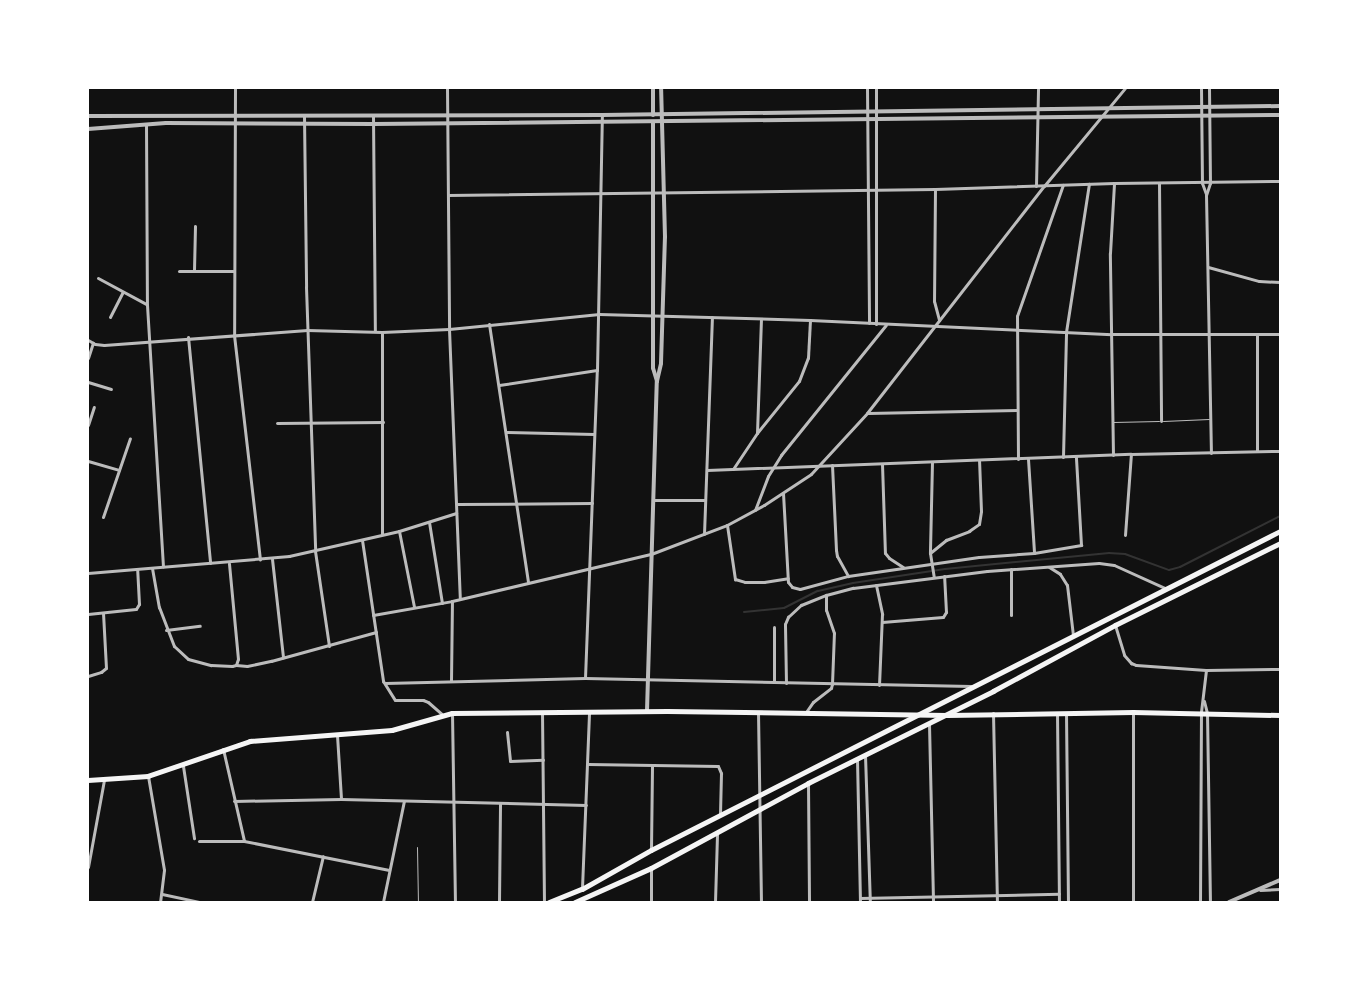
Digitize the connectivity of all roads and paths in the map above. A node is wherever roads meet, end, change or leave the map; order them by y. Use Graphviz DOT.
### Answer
graph roads {
  1 [pos="235,88"];
  2 [pos="447,88"];
  3 [pos="653,88"];
  4 [pos="661,88"];
  5 [pos="868,88"];
  6 [pos="876,88"];
  7 [pos="1038,88"];
  8 [pos="1125,88"];
  9 [pos="1201,88"];
  10 [pos="1209,88"];
  11 [pos="1209,106"];
  12 [pos="1280,106"];
  13 [pos="1201,107"];
  14 [pos="1039,109"];
  15 [pos="1108,109"];
  16 [pos="868,110"];
  17 [pos="876,110"];
  18 [pos="653,114"];
  19 [pos="662,114"];
  20 [pos="236,115"];
  21 [pos="447,115"];
  22 [pos="602,115"];
  23 [pos="1201,115"];
  24 [pos="1210,115"];
  25 [pos="1280,115"];
  26 [pos="88,116"];
  27 [pos="304,116"];
  28 [pos="373,116"];
  29 [pos="1038,116"];
  30 [pos="1102,116"];
  31 [pos="868,119"];
  32 [pos="876,119"];
  33 [pos="602,122"];
  34 [pos="653,122"];
  35 [pos="662,122"];
  36 [pos="447,123"];
  37 [pos="146,124"];
  38 [pos="235,124"];
  39 [pos="304,124"];
  40 [pos="373,124"];
  41 [pos="88,129"];
  42 [pos="1280,181"];
  43 [pos="1114,183"];
  44 [pos="1159,183"];
  45 [pos="1202,183"];
  46 [pos="1210,183"];
  47 [pos="1089,184"];
  48 [pos="1064,185"];
  49 [pos="1036,186"];
  50 [pos="1044,186"];
  51 [pos="935,189"];
  52 [pos="869,190"];
  53 [pos="878,190"];
  54 [pos="653,192"];
  55 [pos="664,192"];
  56 [pos="601,194"];
  57 [pos="1206,194"];
  58 [pos="448,195"];
  59 [pos="195,226"];
  60 [pos="1208,267"];
  61 [pos="194,270"];
  62 [pos="179,271"];
  63 [pos="234,271"];
  64 [pos="98,278"];
  65 [pos="1280,282"];
  66 [pos="123,292"];
  67 [pos="147,304"];
  68 [pos="599,314"];
  69 [pos="653,315"];
  70 [pos="663,315"];
  71 [pos="712,316"];
  72 [pos="110,317"];
  73 [pos="761,320"];
  74 [pos="810,320"];
  75 [pos="939,320"];
  76 [pos="870,323"];
  77 [pos="489,324"];
  78 [pos="876,324"];
  79 [pos="887,324"];
  80 [pos="934,327"];
  81 [pos="449,329"];
  82 [pos="307,330"];
  83 [pos="1015,330"];
  84 [pos="375,331"];
  85 [pos="382,332"];
  86 [pos="1066,332"];
  87 [pos="1112,334"];
  88 [pos="1210,334"];
  89 [pos="1258,334"];
  90 [pos="1280,334"];
  91 [pos="234,335"];
  92 [pos="1160,335"];
  93 [pos="188,337"];
  94 [pos="88,340"];
  95 [pos="150,341"];
  96 [pos="93,343"];
  97 [pos="88,358"];
  98 [pos="597,370"];
  99 [pos="657,381"];
  100 [pos="88,382"];
  101 [pos="498,385"];
  102 [pos="111,389"];
  103 [pos="94,407"];
  104 [pos="1017,410"];
  105 [pos="867,413"];
  106 [pos="1210,419"];
  107 [pos="310,421"];
  108 [pos="1161,421"];
  109 [pos="383,422"];
  110 [pos="1112,422"];
  111 [pos="277,423"];
  112 [pos="88,425"];
  113 [pos="506,432"];
  114 [pos="757,433"];
  115 [pos="594,434"];
  116 [pos="130,438"];
  117 [pos="1257,451"];
  118 [pos="1280,452"];
  119 [pos="1211,453"];
  120 [pos="1131,454"];
  121 [pos="1113,455"];
  122 [pos="1063,457"];
  123 [pos="1076,457"];
  124 [pos="1018,459"];
  125 [pos="1028,459"];
  126 [pos="979,460"];
  127 [pos="88,461"];
  128 [pos="932,462"];
  129 [pos="882,464"];
  130 [pos="820,465"];
  131 [pos="832,465"];
  132 [pos="773,467"];
  133 [pos="733,469"];
  134 [pos="119,470"];
  135 [pos="707,470"];
  136 [pos="783,493"];
  137 [pos="652,500"];
  138 [pos="705,500"];
  139 [pos="516,503"];
  140 [pos="592,503"];
  141 [pos="457,504"];
  142 [pos="755,510"];
  143 [pos="456,513"];
  144 [pos="103,517"];
  145 [pos="428,522"];
  146 [pos="727,525"];
  147 [pos="399,530"];
  148 [pos="1280,531"];
  149 [pos="382,534"];
  150 [pos="704,534"];
  151 [pos="1125,536"];
  152 [pos="362,540"];
  153 [pos="1280,543"];
  154 [pos="315,551"];
  155 [pos="930,552"];
  156 [pos="1034,553"];
  157 [pos="651,554"];
  158 [pos="272,559"];
  159 [pos="260,560"];
  160 [pos="210,563"];
  161 [pos="229,563"];
  162 [pos="933,565"];
  163 [pos="1048,566"];
  164 [pos="163,567"];
  165 [pos="589,567"];
  166 [pos="903,567"];
  167 [pos="152,568"];
  168 [pos="137,569"];
  169 [pos="1011,569"];
  170 [pos="88,573"];
  171 [pos="934,575"];
  172 [pos="848,576"];
  173 [pos="944,576"];
  174 [pos="788,578"];
  175 [pos="528,582"];
  176 [pos="876,585"];
  177 [pos="1165,588"];
  178 [pos="826,595"];
  179 [pos="460,598"];
  180 [pos="452,601"];
  181 [pos="442,603"];
  182 [pos="414,607"];
  183 [pos="103,613"];
  184 [pos="88,614"];
  185 [pos="373,614"];
  186 [pos="1011,615"];
  187 [pos="882,622"];
  188 [pos="1116,625"];
  189 [pos="200,626"];
  190 [pos="774,627"];
  191 [pos="166,630"];
  192 [pos="376,632"];
  193 [pos="1073,635"];
  194 [pos="329,646"];
  195 [pos="283,657"];
  196 [pos="234,666"];
  197 [pos="1280,669"];
  198 [pos="1206,670"];
  199 [pos="88,676"];
  200 [pos="585,678"];
  201 [pos="648,680"];
  202 [pos="451,681"];
  203 [pos="774,682"];
  204 [pos="385,683"];
  205 [pos="786,683"];
  206 [pos="832,684"];
  207 [pos="879,684"];
  208 [pos="975,686"];
  209 [pos="1204,699"];
  210 [pos="647,711"];
  211 [pos="542,712"];
  212 [pos="589,712"];
  213 [pos="758,712"];
  214 [pos="806,712"];
  215 [pos="1133,712"];
  216 [pos="1201,712"];
  217 [pos="452,713"];
  218 [pos="921,713"];
  219 [pos="992,713"];
  220 [pos="1057,713"];
  221 [pos="1066,713"];
  222 [pos="1207,713"];
  223 [pos="442,714"];
  224 [pos="947,714"];
  225 [pos="1280,714"];
  226 [pos="929,724"];
  227 [pos="507,732"];
  228 [pos="337,735"];
  229 [pos="223,749"];
  230 [pos="865,755"];
  231 [pos="857,759"];
  232 [pos="543,760"];
  233 [pos="588,764"];
  234 [pos="652,765"];
  235 [pos="183,766"];
  236 [pos="148,776"];
  237 [pos="88,780"];
  238 [pos="104,780"];
  239 [pos="808,783"];
  240 [pos="760,796"];
  241 [pos="341,799"];
  242 [pos="234,801"];
  243 [pos="404,801"];
  244 [pos="455,801"];
  245 [pos="500,803"];
  246 [pos="544,804"];
  247 [pos="586,805"];
  248 [pos="760,809"];
  249 [pos="720,817"];
  250 [pos="717,834"];
  251 [pos="194,838"];
  252 [pos="199,841"];
  253 [pos="244,841"];
  254 [pos="418,847"];
  255 [pos="652,850"];
  256 [pos="323,856"];
  257 [pos="88,868"];
  258 [pos="651,868"];
  259 [pos="389,870"];
  260 [pos="1280,880"];
  261 [pos="582,889"];
  262 [pos="1280,889"];
  263 [pos="1257,890"];
  264 [pos="162,894"];
  265 [pos="1059,894"];
  266 [pos="996,895"];
  267 [pos="933,896"];
  268 [pos="860,898"];
  269 [pos="870,898"];
  270 [pos="584,900"];
  271 [pos="160,902"];
  272 [pos="200,902"];
  273 [pos="312,902"];
  274 [pos="383,902"];
  275 [pos="418,902"];
  276 [pos="455,902"];
  277 [pos="499,902"];
  278 [pos="544,902"];
  279 [pos="549,902"];
  280 [pos="575,902"];
  281 [pos="651,902"];
  282 [pos="715,902"];
  283 [pos="760,902"];
  284 [pos="809,902"];
  285 [pos="860,902"];
  286 [pos="870,902"];
  287 [pos="933,902"];
  288 [pos="996,902"];
  289 [pos="1059,902"];
  290 [pos="1068,902"];
  291 [pos="1133,902"];
  292 [pos="1200,902"];
  293 [pos="1210,902"];
  294 [pos="1229,902"];
  1 -- 20 [label="street"];
  2 -- 21 [label="street"];
  3 -- 18 [label="street"];
  4 -- 19 [label="street"];
  5 -- 16 [label="street"];
  6 -- 17 [label="street"];
  7 -- 14 [label="street"];
  8 -- 15 [label="street"];
  9 -- 13 [label="street"];
  10 -- 11 [label="street"];
  11 -- 12 [label="street"];
  11 -- 13 [label="street"];
  11 -- 24 [label="street"];
  13 -- 15 [label="street"];
  13 -- 23 [label="street"];
  14 -- 15 [label="street"];
  14 -- 17 [label="street"];
  14 -- 29 [label="street"];
  15 -- 30 [label="street"];
  16 -- 17 [label="street"];
  16 -- 19 [label="street"];
  16 -- 31 [label="street"];
  17 -- 32 [label="street"];
  18 -- 19 [label="street"];
  18 -- 22 [label="street"];
  18 -- 34 [label="street"];
  19 -- 35 [label="street"];
  20 -- 26 [label="street"];
  20 -- 27 [label="street"];
  20 -- 38 [label="street"];
  21 -- 22 [label="street"];
  21 -- 28 [label="street"];
  21 -- 36 [label="street"];
  22 -- 33 [label="street"];
  23 -- 24 [label="street"];
  23 -- 30 [label="street"];
  23 -- 45 [label="street"];
  24 -- 25 [label="street"];
  24 -- 46 [label="street"];
  27 -- 28 [label="street"];
  27 -- 39 [label="street"];
  28 -- 40 [label="street"];
  29 -- 30 [label="street"];
  29 -- 32 [label="street"];
  29 -- 49 [label="street"];
  30 -- 50 [label="street"];
  31 -- 32 [label="street"];
  31 -- 35 [label="street"];
  31 -- 52 [label="street"];
  32 -- 53 [label="street"];
  33 -- 34 [label="street"];
  33 -- 36 [label="street"];
  33 -- 56 [label="street"];
  34 -- 35 [label="street"];
  34 -- 54 [label="street"];
  35 -- 55 [label="street"];
  36 -- 40 [label="street"];
  36 -- 58 [label="street"];
  37 -- 38 [label="street"];
  37 -- 41 [label="street"];
  37 -- 67 [label="street"];
  38 -- 39 [label="street"];
  38 -- 63 [label="street"];
  39 -- 40 [label="street"];
  39 -- 82 [label="street"];
  40 -- 84 [label="street"];
  42 -- 46 [label="street"];
  43 -- 44 [label="street"];
  43 -- 47 [label="street"];
  43 -- 87 [label="street"];
  44 -- 45 [label="street"];
  44 -- 92 [label="street"];
  45 -- 46 [label="street"];
  45 -- 57 [label="street"];
  46 -- 57 [label="street"];
  47 -- 48 [label="street"];
  47 -- 86 [label="street"];
  48 -- 50 [label="street"];
  48 -- 83 [label="street"];
  49 -- 50 [label="street"];
  49 -- 51 [label="street"];
  50 -- 75 [label="street"];
  51 -- 53 [label="street"];
  51 -- 75 [label="street"];
  52 -- 53 [label="street"];
  52 -- 55 [label="street"];
  52 -- 76 [label="street"];
  53 -- 78 [label="street"];
  54 -- 55 [label="street"];
  54 -- 56 [label="street"];
  54 -- 69 [label="street"];
  55 -- 70 [label="street"];
  56 -- 58 [label="street"];
  56 -- 68 [label="street"];
  57 -- 60 [label="street"];
  58 -- 81 [label="street"];
  59 -- 61 [label="street"];
  60 -- 65 [label="street"];
  60 -- 88 [label="street"];
  61 -- 62 [label="street"];
  61 -- 63 [label="street"];
  63 -- 91 [label="street"];
  64 -- 66 [label="street"];
  66 -- 67 [label="street"];
  66 -- 72 [label="street"];
  67 -- 95 [label="street"];
  68 -- 69 [label="street"];
  68 -- 77 [label="street"];
  68 -- 98 [label="street"];
  69 -- 70 [label="street"];
  69 -- 99 [label="street"];
  70 -- 71 [label="street"];
  70 -- 99 [label="street"];
  71 -- 73 [label="street"];
  71 -- 135 [label="street"];
  73 -- 74 [label="street"];
  73 -- 114 [label="street"];
  74 -- 76 [label="street"];
  74 -- 114 [label="street"];
  75 -- 80 [label="street"];
  76 -- 78 [label="street"];
  77 -- 81 [label="street"];
  77 -- 101 [label="street"];
  78 -- 79 [label="street"];
  79 -- 80 [label="street"];
  79 -- 132 [label="street"];
  80 -- 83 [label="street"];
  80 -- 105 [label="street"];
  81 -- 85 [label="street"];
  81 -- 141 [label="street"];
  82 -- 84 [label="street"];
  82 -- 91 [label="street"];
  82 -- 107 [label="street"];
  83 -- 86 [label="street"];
  83 -- 104 [label="street"];
  84 -- 85 [label="street"];
  85 -- 109 [label="street"];
  86 -- 87 [label="street"];
  86 -- 122 [label="street"];
  87 -- 92 [label="street"];
  87 -- 110 [label="street"];
  88 -- 89 [label="street"];
  88 -- 92 [label="street"];
  88 -- 106 [label="street"];
  89 -- 90 [label="street"];
  89 -- 117 [label="street"];
  91 -- 93 [label="street"];
  91 -- 159 [label="street"];
  92 -- 108 [label="street"];
  93 -- 95 [label="street"];
  93 -- 160 [label="street"];
  94 -- 96 [label="street"];
  95 -- 96 [label="street"];
  95 -- 164 [label="street"];
  96 -- 97 [label="street"];
  98 -- 101 [label="street"];
  98 -- 115 [label="street"];
  99 -- 137 [label="street"];
  100 -- 102 [label="street"];
  101 -- 113 [label="street"];
  103 -- 112 [label="street"];
  104 -- 105 [label="street"];
  104 -- 124 [label="street"];
  105 -- 130 [label="street"];
  106 -- 108 [label="lane"];
  106 -- 119 [label="street"];
  107 -- 109 [label="street"];
  107 -- 111 [label="street"];
  107 -- 154 [label="street"];
  108 -- 110 [label="lane"];
  109 -- 149 [label="street"];
  110 -- 121 [label="street"];
  113 -- 115 [label="street"];
  113 -- 139 [label="street"];
  114 -- 133 [label="street"];
  115 -- 140 [label="street"];
  116 -- 134 [label="street"];
  117 -- 118 [label="street"];
  117 -- 119 [label="street"];
  119 -- 120 [label="street"];
  120 -- 121 [label="street"];
  120 -- 151 [label="street"];
  121 -- 123 [label="street"];
  122 -- 123 [label="street"];
  122 -- 125 [label="street"];
  123 -- 156 [label="street"];
  124 -- 125 [label="street"];
  124 -- 126 [label="street"];
  125 -- 156 [label="street"];
  126 -- 128 [label="street"];
  126 -- 155 [label="street"];
  127 -- 134 [label="street"];
  128 -- 129 [label="street"];
  128 -- 155 [label="street"];
  129 -- 131 [label="street"];
  129 -- 166 [label="street"];
  130 -- 131 [label="street"];
  130 -- 132 [label="street"];
  130 -- 136 [label="street"];
  131 -- 172 [label="street"];
  132 -- 133 [label="street"];
  132 -- 142 [label="street"];
  133 -- 135 [label="street"];
  134 -- 144 [label="street"];
  135 -- 138 [label="street"];
  136 -- 142 [label="street"];
  136 -- 174 [label="street"];
  137 -- 138 [label="street"];
  137 -- 157 [label="street"];
  138 -- 150 [label="street"];
  139 -- 140 [label="street"];
  139 -- 141 [label="street"];
  139 -- 175 [label="street"];
  140 -- 165 [label="street"];
  141 -- 143 [label="street"];
  142 -- 146 [label="street"];
  143 -- 145 [label="street"];
  143 -- 179 [label="street"];
  145 -- 147 [label="street"];
  145 -- 181 [label="street"];
  146 -- 150 [label="street"];
  146 -- 174 [label="street"];
  147 -- 149 [label="street"];
  147 -- 182 [label="street"];
  148 -- 177 [label="main road"];
  149 -- 152 [label="street"];
  150 -- 157 [label="street"];
  152 -- 154 [label="street"];
  152 -- 185 [label="street"];
  153 -- 188 [label="main road"];
  154 -- 158 [label="street"];
  154 -- 194 [label="street"];
  155 -- 162 [label="street"];
  156 -- 162 [label="street"];
  157 -- 165 [label="street"];
  157 -- 201 [label="street"];
  158 -- 159 [label="street"];
  158 -- 195 [label="street"];
  159 -- 161 [label="street"];
  160 -- 161 [label="street"];
  160 -- 164 [label="street"];
  161 -- 196 [label="street"];
  162 -- 166 [label="street"];
  162 -- 171 [label="street"];
  163 -- 169 [label="street"];
  163 -- 177 [label="street"];
  163 -- 193 [label="street"];
  164 -- 167 [label="street"];
  165 -- 175 [label="street"];
  165 -- 200 [label="street"];
  166 -- 172 [label="street"];
  167 -- 168 [label="street"];
  167 -- 191 [label="street"];
  168 -- 170 [label="street"];
  168 -- 183 [label="street"];
  169 -- 173 [label="street"];
  169 -- 186 [label="street"];
  171 -- 173 [label="street"];
  171 -- 176 [label="street"];
  172 -- 174 [label="street"];
  173 -- 187 [label="street"];
  175 -- 179 [label="street"];
  176 -- 178 [label="street"];
  176 -- 187 [label="street"];
  177 -- 193 [label="main road"];
  178 -- 205 [label="street"];
  178 -- 206 [label="street"];
  179 -- 180 [label="street"];
  180 -- 181 [label="street"];
  180 -- 202 [label="street"];
  181 -- 182 [label="street"];
  182 -- 185 [label="street"];
  183 -- 184 [label="street"];
  183 -- 199 [label="street"];
  185 -- 192 [label="street"];
  187 -- 207 [label="street"];
  188 -- 198 [label="street"];
  188 -- 224 [label="main road"];
  189 -- 191 [label="street"];
  190 -- 203 [label="street"];
  191 -- 196 [label="street"];
  192 -- 194 [label="street"];
  192 -- 204 [label="street"];
  193 -- 208 [label="main road"];
  194 -- 195 [label="street"];
  195 -- 196 [label="street"];
  197 -- 198 [label="street"];
  198 -- 209 [label="street"];
  200 -- 201 [label="street"];
  200 -- 202 [label="street"];
  201 -- 203 [label="street"];
  201 -- 210 [label="street"];
  202 -- 204 [label="street"];
  203 -- 205 [label="street"];
  204 -- 223 [label="street"];
  205 -- 206 [label="street"];
  206 -- 207 [label="street"];
  206 -- 214 [label="street"];
  207 -- 208 [label="street"];
  208 -- 218 [label="main road"];
  209 -- 216 [label="street"];
  209 -- 222 [label="street"];
  210 -- 212 [label="main road"];
  210 -- 213 [label="main road"];
  211 -- 212 [label="main road"];
  211 -- 217 [label="main road"];
  211 -- 232 [label="street"];
  212 -- 233 [label="street"];
  213 -- 214 [label="main road"];
  213 -- 240 [label="street"];
  214 -- 218 [label="main road"];
  215 -- 216 [label="main road"];
  215 -- 221 [label="main road"];
  215 -- 291 [label="street"];
  216 -- 222 [label="main road"];
  216 -- 292 [label="street"];
  217 -- 223 [label="main road"];
  217 -- 244 [label="street"];
  218 -- 224 [label="main road"];
  218 -- 240 [label="main road"];
  219 -- 220 [label="main road"];
  219 -- 224 [label="main road"];
  219 -- 266 [label="street"];
  220 -- 221 [label="main road"];
  220 -- 265 [label="street"];
  221 -- 290 [label="street"];
  222 -- 225 [label="main road"];
  222 -- 293 [label="street"];
  223 -- 228 [label="main road"];
  224 -- 226 [label="main road"];
  226 -- 230 [label="main road"];
  226 -- 267 [label="street"];
  227 -- 232 [label="street"];
  228 -- 229 [label="main road"];
  228 -- 241 [label="street"];
  229 -- 235 [label="main road"];
  229 -- 242 [label="street"];
  230 -- 231 [label="main road"];
  230 -- 269 [label="street"];
  231 -- 239 [label="main road"];
  231 -- 268 [label="street"];
  232 -- 246 [label="street"];
  233 -- 234 [label="street"];
  233 -- 247 [label="street"];
  234 -- 249 [label="street"];
  234 -- 255 [label="street"];
  235 -- 236 [label="main road"];
  235 -- 251 [label="street"];
  236 -- 238 [label="main road"];
  236 -- 264 [label="street"];
  237 -- 238 [label="main road"];
  238 -- 257 [label="street"];
  239 -- 248 [label="main road"];
  239 -- 284 [label="street"];
  240 -- 248 [label="street"];
  240 -- 249 [label="main road"];
  241 -- 242 [label="street"];
  241 -- 243 [label="street"];
  242 -- 253 [label="street"];
  243 -- 244 [label="street"];
  243 -- 259 [label="street"];
  244 -- 245 [label="street"];
  244 -- 276 [label="street"];
  245 -- 246 [label="street"];
  245 -- 277 [label="street"];
  246 -- 247 [label="street"];
  246 -- 278 [label="street"];
  247 -- 261 [label="street"];
  248 -- 250 [label="main road"];
  248 -- 283 [label="street"];
  249 -- 255 [label="main road"];
  250 -- 258 [label="main road"];
  250 -- 282 [label="street"];
  252 -- 253 [label="street"];
  253 -- 256 [label="street"];
  254 -- 275 [label="lane"];
  255 -- 261 [label="main road"];
  256 -- 259 [label="street"];
  256 -- 273 [label="street"];
  258 -- 270 [label="main road"];
  258 -- 281 [label="street"];
  259 -- 274 [label="street"];
  260 -- 263 [label="street"];
  261 -- 279 [label="main road"];
  262 -- 263 [label="street"];
  263 -- 294 [label="street"];
  264 -- 271 [label="street"];
  264 -- 272 [label="street"];
  265 -- 266 [label="street"];
  265 -- 289 [label="street"];
  266 -- 267 [label="street"];
  266 -- 288 [label="street"];
  267 -- 269 [label="street"];
  267 -- 287 [label="street"];
  268 -- 269 [label="street"];
  268 -- 285 [label="street"];
  269 -- 286 [label="street"];
  270 -- 280 [label="main road"];
}
